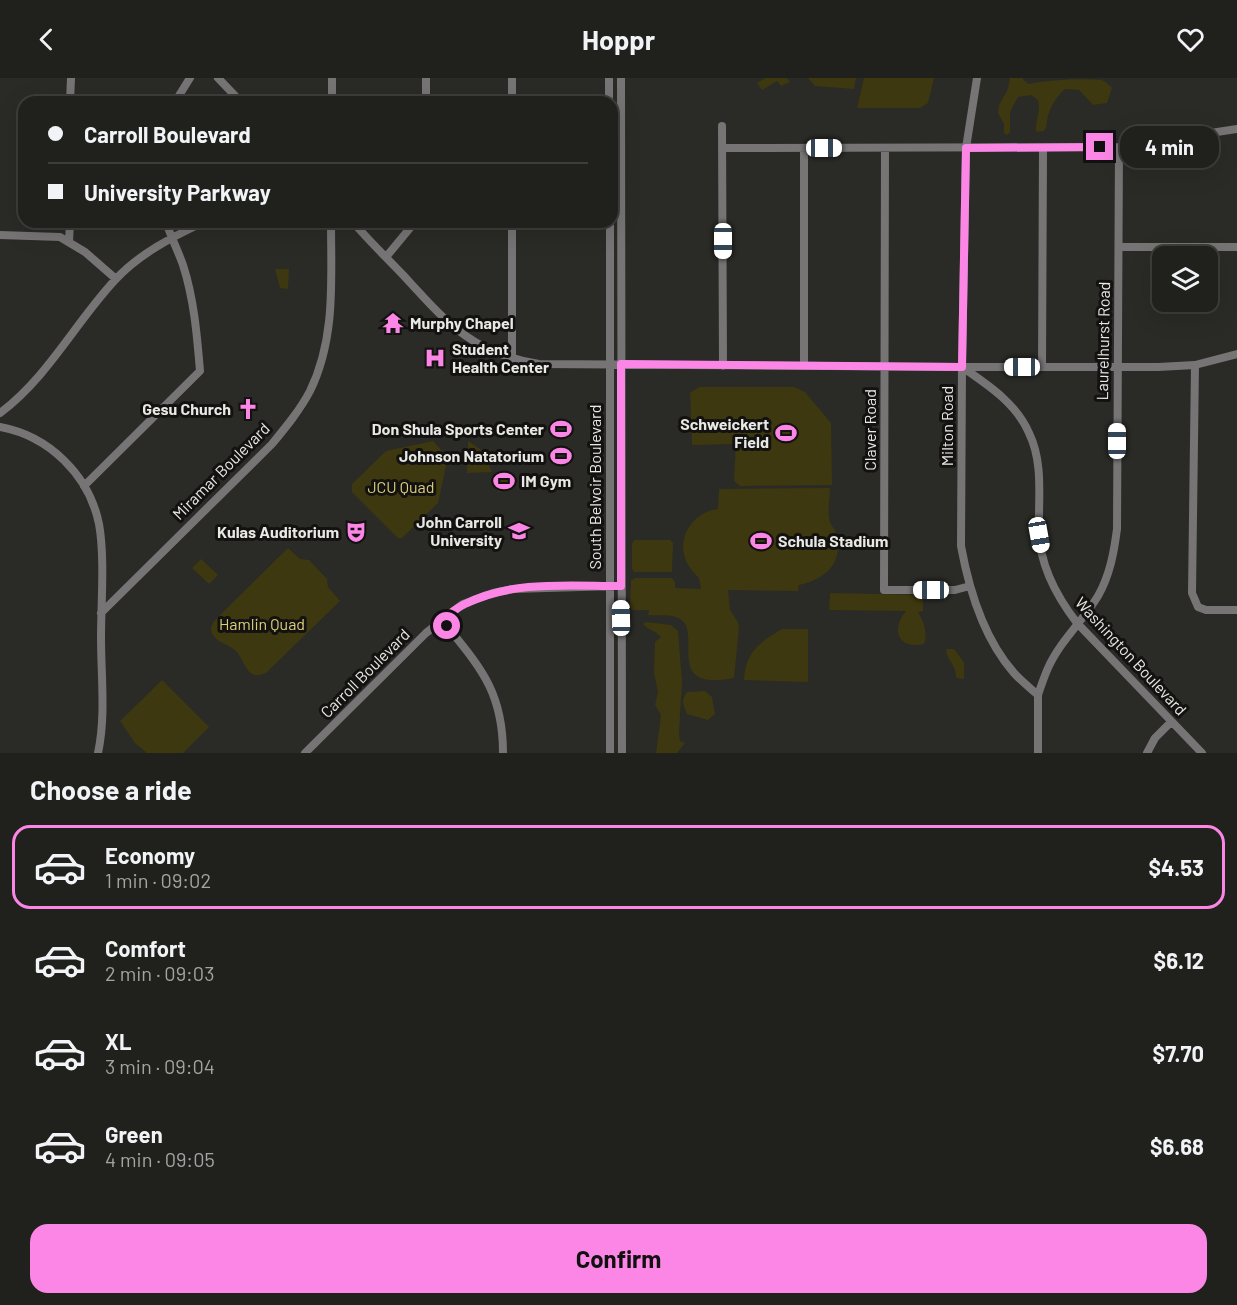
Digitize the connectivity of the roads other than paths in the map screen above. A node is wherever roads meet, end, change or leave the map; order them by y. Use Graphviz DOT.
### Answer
graph roads {
  1 [pos="70,78"];
  2 [pos="190,78"];
  3 [pos="218,78"];
  4 [pos="332,78"];
  5 [pos="426,78"];
  6 [pos="512,78"];
  7 [pos="609,78"];
  8 [pos="621,78"];
  9 [pos="977,78"];
  10 [pos="609,92"];
  11 [pos="621,92"];
  12 [pos="70,96"];
  13 [pos="179,96"];
  14 [pos="235,96"];
  15 [pos="332,96"];
  16 [pos="426,96"];
  17 [pos="512,96"];
  18 [pos="609,96"];
  19 [pos="722,126"];
  20 [pos="1237,129"];
  21 [pos="1119,147"];
  22 [pos="723,148"];
  23 [pos="804,148"];
  24 [pos="885,148"];
  25 [pos="966,148"];
  26 [pos="1043,148"];
  27 [pos="70,228"];
  28 [pos="168,228"];
  29 [pos="191,228"];
  30 [pos="331,228"];
  31 [pos="359,228"];
  32 [pos="410,228"];
  33 [pos="512,228"];
  34 [pos="610,228"];
  35 [pos="0,235"];
  36 [pos="171,237"];
  37 [pos="69,242"];
  38 [pos="1119,247"];
  39 [pos="1237,247"];
  40 [pos="386,257"];
  41 [pos="116,279"];
  42 [pos="1237,354"];
  43 [pos="512,358"];
  44 [pos="610,364"];
  45 [pos="621,364"];
  46 [pos="1195,365"];
  47 [pos="723,366"];
  48 [pos="804,366"];
  49 [pos="885,367"];
  50 [pos="962,367"];
  51 [pos="1042,367"];
  52 [pos="1118,367"];
  53 [pos="0,413"];
  54 [pos="0,427"];
  55 [pos="84,486"];
  56 [pos="610,586"];
  57 [pos="621,586"];
  58 [pos="970,586"];
  59 [pos="1234,610"];
  60 [pos="101,613"];
  61 [pos="442,620"];
  62 [pos="1077,623"];
  63 [pos="1038,695"];
  64 [pos="1171,722"];
  65 [pos="98,753"];
  66 [pos="305,753"];
  67 [pos="503,753"];
  68 [pos="610,753"];
  69 [pos="622,753"];
  70 [pos="1038,753"];
  71 [pos="1147,753"];
  72 [pos="1202,753"];
  1 -- 12 [label="street"];
  2 -- 13 [label="street"];
  3 -- 14 [label="street"];
  4 -- 15 [label="street"];
  5 -- 16 [label="street"];
  6 -- 17 [label="street"];
  7 -- 10 [label="street"];
  8 -- 11 [label="street, South Belvoir Boulevard"];
  9 -- 25 [label="street, Milton Road"];
  10 -- 11 [label="street"];
  10 -- 18 [label="street"];
  11 -- 45 [label="street, South Belvoir Boulevard"];
  19 -- 22 [label="street"];
  20 -- 21 [label="street"];
  21 -- 26 [label="street"];
  21 -- 38 [label="street, Laurelhurst Road"];
  22 -- 23 [label="street"];
  22 -- 47 [label="street"];
  23 -- 24 [label="street"];
  23 -- 48 [label="street"];
  24 -- 25 [label="street"];
  24 -- 49 [label="street, Claver Road"];
  25 -- 26 [label="street"];
  25 -- 50 [label="street, Milton Road"];
  26 -- 51 [label="street"];
  27 -- 37 [label="street"];
  28 -- 36 [label="street"];
  29 -- 36 [label="street"];
  30 -- 60 [label="street, Miramar Boulevard"];
  31 -- 40 [label="street"];
  32 -- 40 [label="street"];
  33 -- 43 [label="street"];
  34 -- 44 [label="street, South Belvoir Boulevard"];
  35 -- 37 [label="street"];
  36 -- 41 [label="street"];
  36 -- 55 [label="street"];
  37 -- 41 [label="street"];
  38 -- 39 [label="street"];
  38 -- 52 [label="street, Laurelhurst Road"];
  40 -- 43 [label="street"];
  41 -- 53 [label="street"];
  42 -- 46 [label="street"];
  43 -- 44 [label="street"];
  44 -- 45 [label="street"];
  44 -- 56 [label="street, South Belvoir Boulevard"];
  45 -- 47 [label="street"];
  45 -- 57 [label="street, South Belvoir Boulevard"];
  46 -- 52 [label="street"];
  46 -- 59 [label="street"];
  47 -- 48 [label="street"];
  48 -- 49 [label="street"];
  49 -- 50 [label="street"];
  49 -- 58 [label="street, Claver Road"];
  50 -- 51 [label="street"];
  50 -- 58 [label="street, Milton Road"];
  50 -- 62 [label="street, Washington Boulevard"];
  51 -- 52 [label="street"];
  52 -- 62 [label="street, Laurelhurst Road"];
  54 -- 55 [label="street"];
  55 -- 60 [label="street"];
  56 -- 57 [label="street, Carroll Boulevard"];
  56 -- 61 [label="street, Carroll Boulevard"];
  56 -- 68 [label="street, South Belvoir Boulevard"];
  57 -- 69 [label="street, South Belvoir Boulevard"];
  58 -- 63 [label="street, Milton Road"];
  60 -- 65 [label="street"];
  61 -- 66 [label="street, Carroll Boulevard"];
  61 -- 67 [label="street"];
  62 -- 63 [label="street, Laurelhurst Road"];
  62 -- 64 [label="street, Washington Boulevard"];
  63 -- 70 [label="street"];
  64 -- 71 [label="street"];
  64 -- 72 [label="street, Washington Boulevard"];
}
